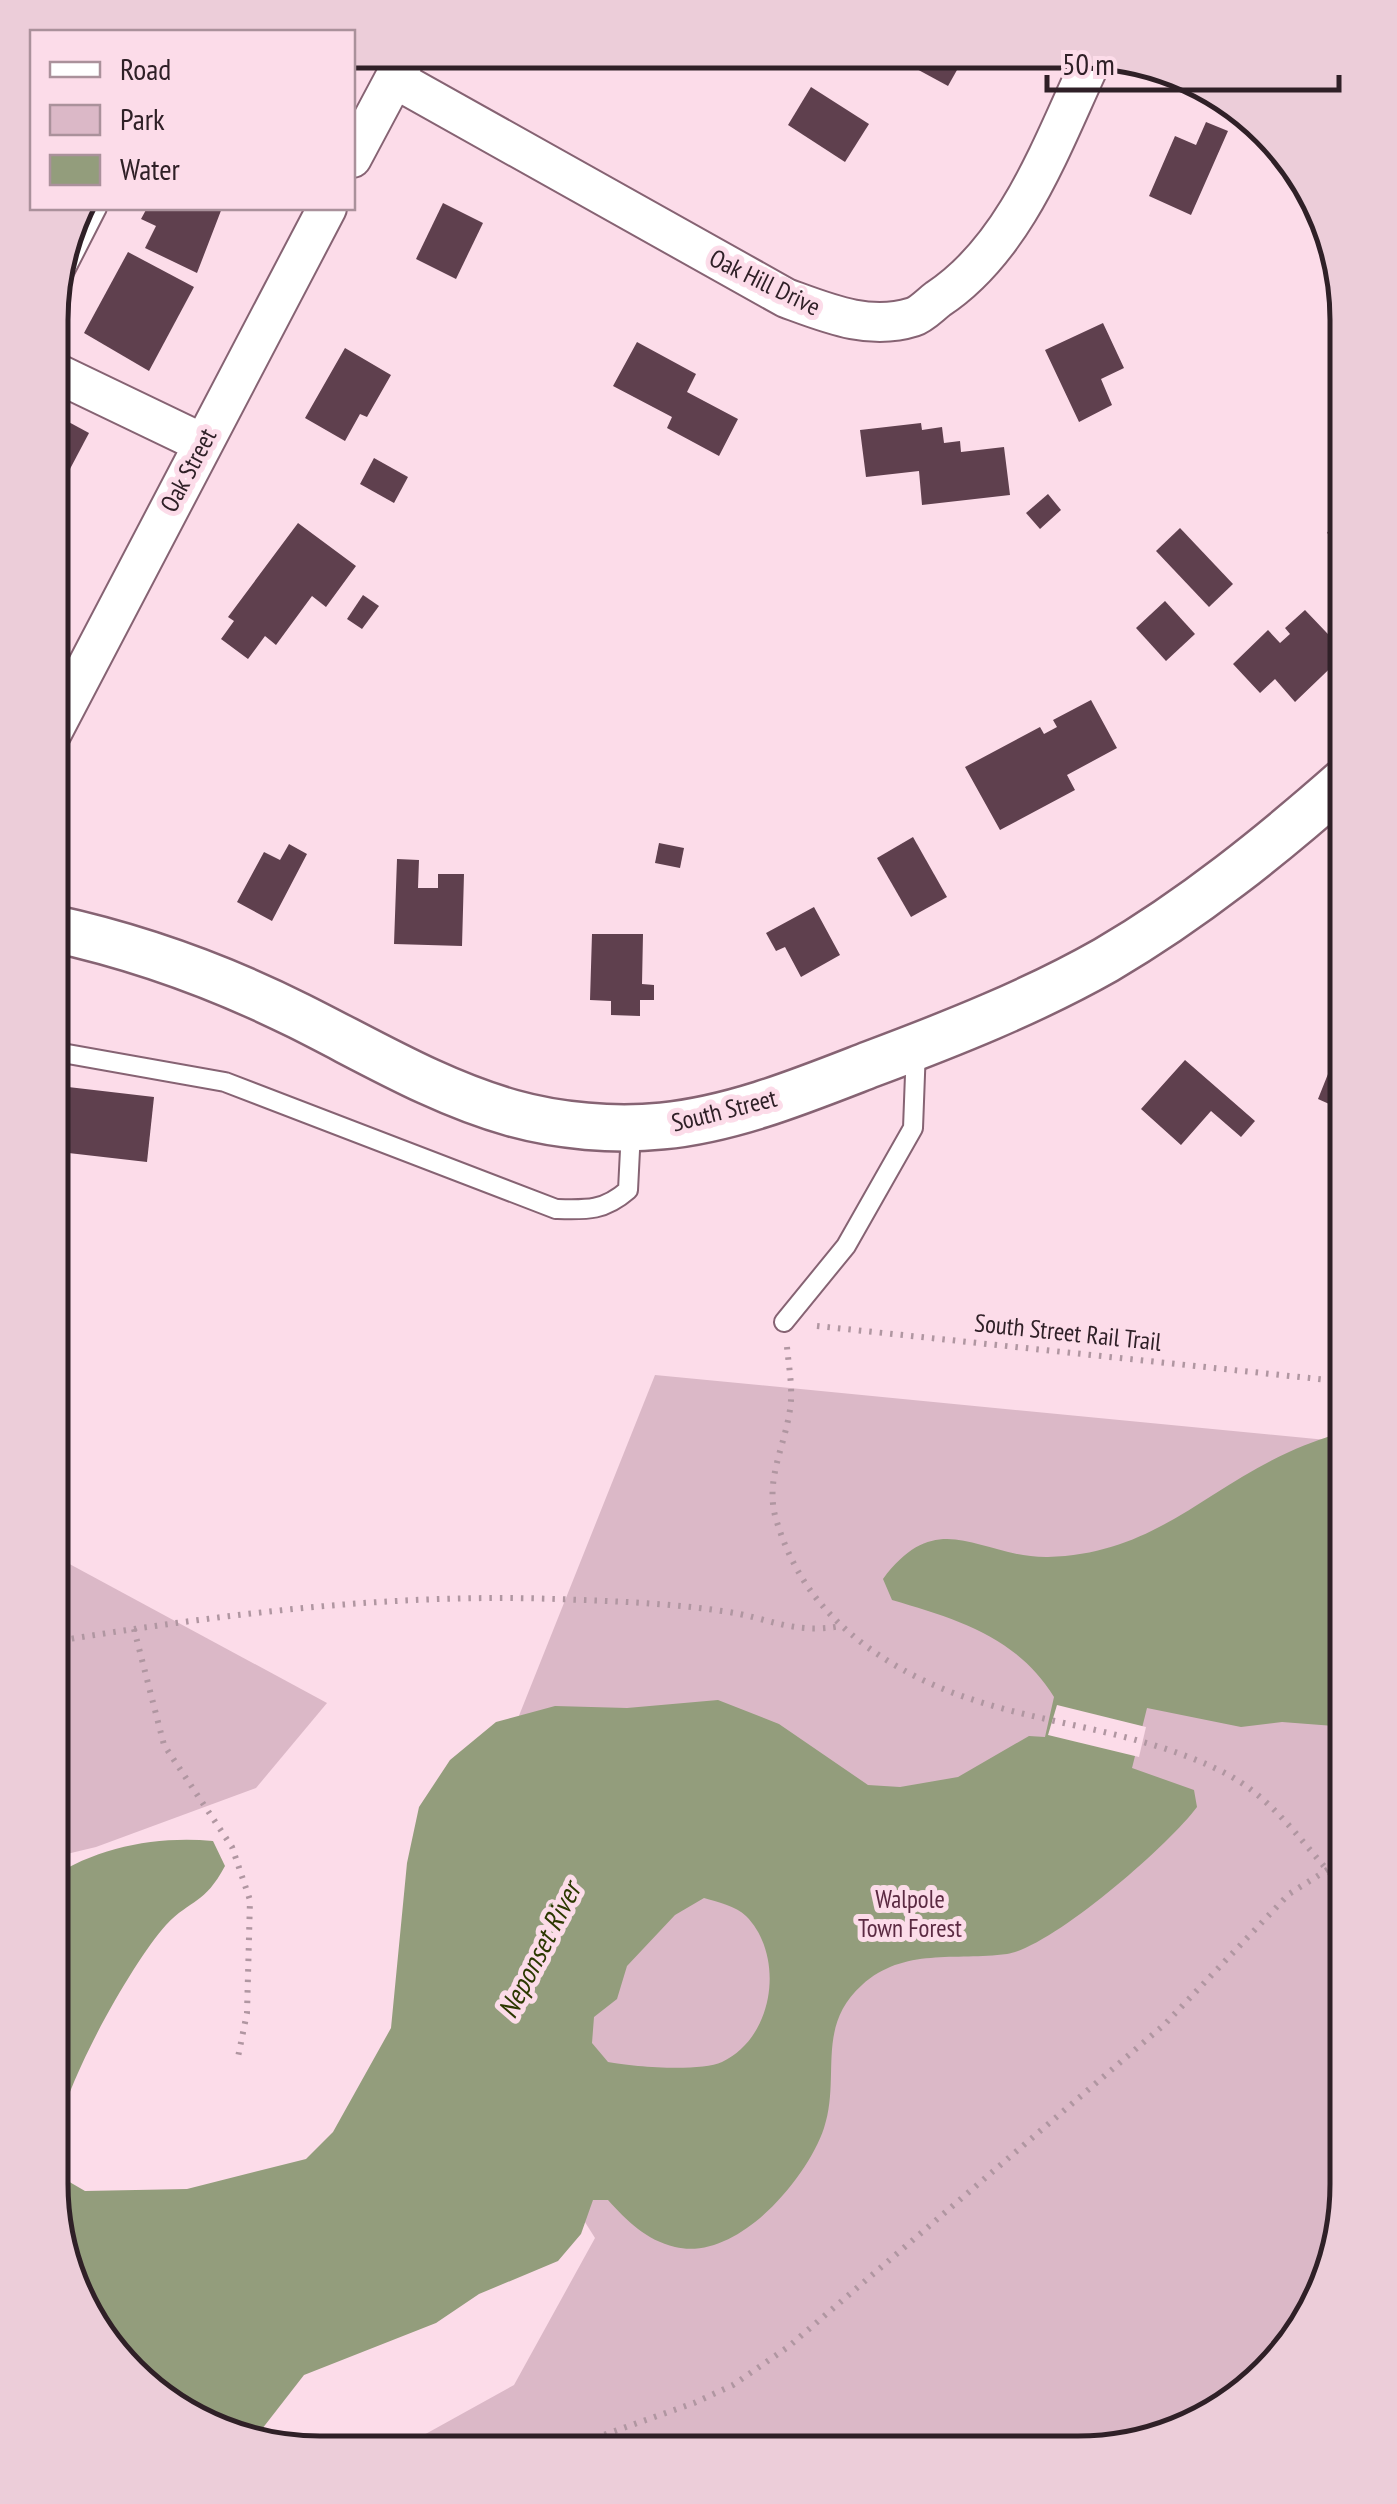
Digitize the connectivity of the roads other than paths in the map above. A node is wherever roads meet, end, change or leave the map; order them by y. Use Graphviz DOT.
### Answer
graph roads {
  1 [pos="400,68"];
  2 [pos="409,68"];
  3 [pos="1088,68"];
  4 [pos="355,152"];
  5 [pos="96,210"];
  6 [pos="325,210"];
  7 [pos="82,237"];
  8 [pos="68,379"];
  9 [pos="202,443"];
  10 [pos="68,702"];
  11 [pos="1330,794"];
  12 [pos="68,932"];
  13 [pos="916,1047"];
  14 [pos="68,1054"];
  15 [pos="631,1126"];
  16 [pos="784,1322"];
  1 -- 4 [label="street"];
  2 -- 3 [label="street, Oak Hill Drive"];
  5 -- 7 [label="lane"];
  6 -- 9 [label="street, Oak Street"];
  8 -- 9 [label="street"];
  9 -- 10 [label="street, Oak Street"];
  11 -- 13 [label="street, South Street"];
  12 -- 15 [label="street, South Street"];
  13 -- 15 [label="street, South Street"];
  13 -- 16 [label="lane"];
  14 -- 15 [label="lane"];
}
